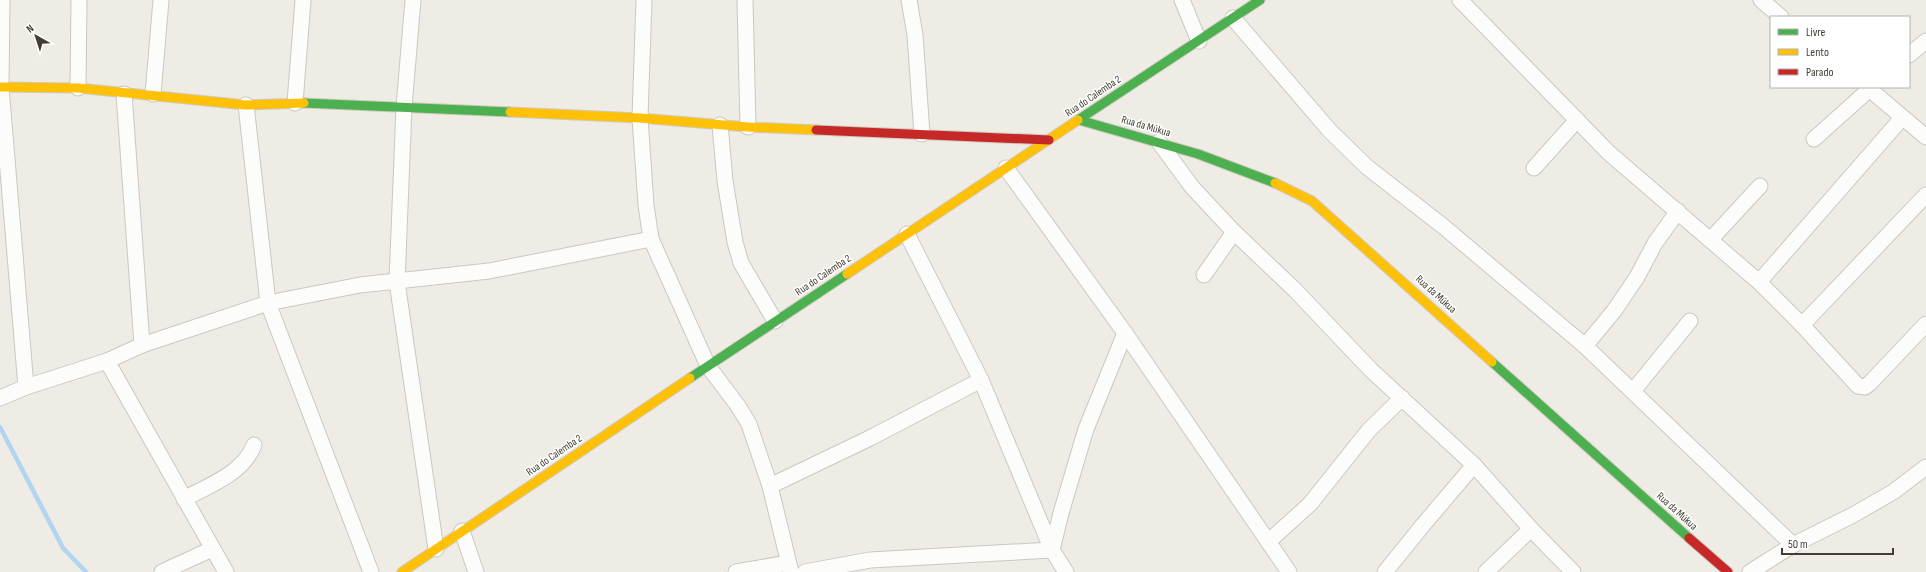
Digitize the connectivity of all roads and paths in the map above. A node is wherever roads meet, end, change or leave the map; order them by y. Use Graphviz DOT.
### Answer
graph roads {
  1 [pos="2,0"];
  2 [pos="79,0"];
  3 [pos="161,0"];
  4 [pos="303,0"];
  5 [pos="413,0"];
  6 [pos="644,0"];
  7 [pos="745,0"];
  8 [pos="909,0"];
  9 [pos="1182,0"];
  10 [pos="1260,0"];
  11 [pos="1460,0"];
  12 [pos="1761,0"];
  13 [pos="1780,16"];
  14 [pos="1233,18"];
  15 [pos="1199,40"];
  16 [pos="1926,41"];
  17 [pos="1910,54"];
  18 [pos="0,87"];
  19 [pos="78,88"];
  20 [pos="1870,88"];
  21 [pos="124,94"];
  22 [pos="153,94"];
  23 [pos="295,104"];
  24 [pos="246,105"];
  25 [pos="404,107"];
  26 [pos="640,118"];
  27 [pos="1902,118"];
  28 [pos="1079,120"];
  29 [pos="1577,120"];
  30 [pos="720,125"];
  31 [pos="748,127"];
  32 [pos="922,134"];
  33 [pos="1926,137"];
  34 [pos="1814,139"];
  35 [pos="1049,140"];
  36 [pos="1159,142"];
  37 [pos="1006,168"];
  38 [pos="1534,168"];
  39 [pos="1760,186"];
  40 [pos="1926,195"];
  41 [pos="1678,211"];
  42 [pos="1234,232"];
  43 [pos="907,234"];
  44 [pos="651,239"];
  45 [pos="1711,239"];
  46 [pos="1204,275"];
  47 [pos="397,282"];
  48 [pos="1759,282"];
  49 [pos="268,303"];
  50 [pos="775,321"];
  51 [pos="1690,321"];
  52 [pos="1926,324"];
  53 [pos="1802,325"];
  54 [pos="1125,333"];
  55 [pos="142,345"];
  56 [pos="1585,346"];
  57 [pos="107,361"];
  58 [pos="708,366"];
  59 [pos="981,380"];
  60 [pos="26,387"];
  61 [pos="1633,391"];
  62 [pos="0,398"];
  63 [pos="1402,398"];
  64 [pos="254,445"];
  65 [pos="1474,465"];
  66 [pos="1926,467"];
  67 [pos="770,486"];
  68 [pos="184,499"];
  69 [pos="1531,529"];
  70 [pos="462,531"];
  71 [pos="1268,542"];
  72 [pos="1793,545"];
  73 [pos="212,549"];
  74 [pos="436,549"];
  75 [pos="1052,550"];
  76 [pos="900,565"];
  77 [pos="790,567"];
  78 [pos="162,572"];
  79 [pos="226,572"];
  80 [pos="371,572"];
  81 [pos="402,572"];
  82 [pos="476,572"];
  83 [pos="736,572"];
  84 [pos="805,572"];
  85 [pos="1066,572"];
  86 [pos="1289,572"];
  87 [pos="1385,572"];
  88 [pos="1486,572"];
  89 [pos="1573,572"];
  90 [pos="1728,572"];
  91 [pos="1750,572"];
  1 -- 18 [label="street"];
  2 -- 19 [label="street"];
  3 -- 22 [label="street"];
  4 -- 23 [label="street"];
  5 -- 25 [label="street"];
  6 -- 26 [label="street"];
  7 -- 31 [label="street"];
  8 -- 32 [label="street"];
  9 -- 15 [label="street"];
  10 -- 14 [label="street, Rua do Calemba 2"];
  11 -- 29 [label="street"];
  12 -- 13 [label="street"];
  14 -- 15 [label="street, Rua do Calemba 2"];
  14 -- 56 [label="street"];
  15 -- 28 [label="street, Rua do Calemba 2"];
  16 -- 17 [label="street"];
  18 -- 19 [label="street"];
  18 -- 60 [label="street"];
  19 -- 21 [label="street"];
  20 -- 27 [label="street"];
  20 -- 34 [label="street"];
  21 -- 22 [label="street"];
  21 -- 55 [label="street"];
  22 -- 24 [label="street"];
  23 -- 24 [label="street"];
  23 -- 25 [label="street"];
  24 -- 49 [label="street"];
  25 -- 26 [label="street"];
  25 -- 47 [label="street"];
  26 -- 30 [label="street"];
  26 -- 44 [label="street"];
  27 -- 33 [label="street"];
  27 -- 48 [label="street"];
  28 -- 35 [label="street, Rua do Calemba 2"];
  28 -- 36 [label="street, Rua da Múkua"];
  29 -- 38 [label="street"];
  29 -- 41 [label="street"];
  30 -- 31 [label="street"];
  30 -- 50 [label="street"];
  31 -- 32 [label="street"];
  32 -- 35 [label="street"];
  35 -- 37 [label="street, Rua do Calemba 2"];
  36 -- 42 [label="street"];
  36 -- 90 [label="street, Rua da Múkua"];
  37 -- 43 [label="street, Rua do Calemba 2"];
  37 -- 54 [label="street"];
  39 -- 45 [label="street"];
  40 -- 53 [label="street"];
  41 -- 45 [label="street"];
  41 -- 56 [label="street"];
  42 -- 46 [label="street"];
  42 -- 63 [label="street"];
  43 -- 50 [label="street, Rua do Calemba 2"];
  43 -- 59 [label="street"];
  44 -- 47 [label="street"];
  44 -- 58 [label="street"];
  45 -- 48 [label="street"];
  47 -- 49 [label="street"];
  47 -- 74 [label="street"];
  48 -- 53 [label="street"];
  49 -- 55 [label="street"];
  49 -- 80 [label="street"];
  50 -- 58 [label="street, Rua do Calemba 2"];
  51 -- 61 [label="street"];
  52 -- 53 [label="street"];
  54 -- 71 [label="street"];
  54 -- 75 [label="street"];
  55 -- 57 [label="street"];
  56 -- 61 [label="street"];
  57 -- 60 [label="street"];
  57 -- 68 [label="street"];
  58 -- 67 [label="street"];
  58 -- 70 [label="street, Rua do Calemba 2"];
  59 -- 67 [label="street"];
  59 -- 75 [label="street"];
  60 -- 62 [label="street"];
  61 -- 72 [label="street"];
  63 -- 65 [label="street"];
  63 -- 71 [label="street"];
  64 -- 68 [label="street"];
  65 -- 69 [label="street"];
  65 -- 87 [label="street"];
  66 -- 72 [label="street"];
  67 -- 77 [label="street"];
  68 -- 73 [label="street"];
  69 -- 88 [label="street"];
  69 -- 89 [label="street"];
  70 -- 74 [label="street, Rua do Calemba 2"];
  70 -- 82 [label="street"];
  71 -- 86 [label="street"];
  72 -- 91 [label="street"];
  73 -- 78 [label="street"];
  73 -- 79 [label="street"];
  74 -- 81 [label="street, Rua do Calemba 2"];
  75 -- 76 [label="street"];
  75 -- 85 [label="street"];
  76 -- 84 [label="street"];
  77 -- 83 [label="street"];
}
